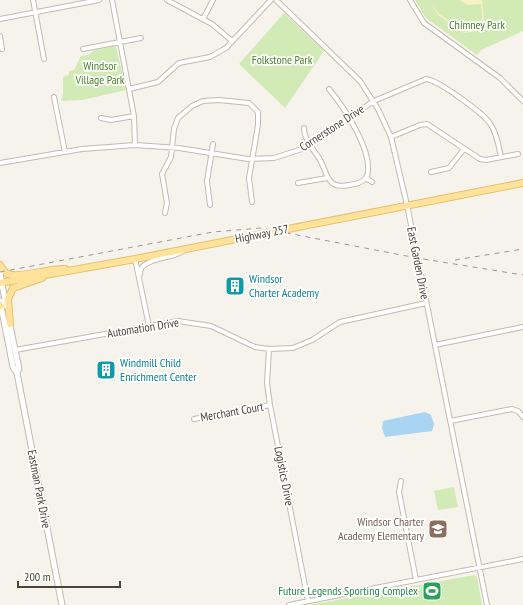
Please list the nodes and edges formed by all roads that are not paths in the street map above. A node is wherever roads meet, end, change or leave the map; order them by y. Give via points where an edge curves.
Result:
1 (33, 0) edge
2 (72, 0) edge
3 (99, 0) edge
4 (112, 0) edge
5 (167, 0) edge
6 (213, 0) edge
7 (271, 0) edge
8 (276, 0) edge
9 (410, 0) edge
10 (73, 5) junction
11 (35, 12) junction
12 (0, 19) edge
13 (204, 19) junction
14 (0, 36) edge
15 (141, 38) dead end
16 (232, 41) junction
17 (120, 42) junction
18 (2, 48) dead end
19 (83, 49) dead end
20 (44, 59) dead end
21 (129, 88) junction
22 (328, 89) dead end
23 (54, 97) dead end
24 (374, 101) junction
25 (523, 101) edge
26 (134, 116) junction
27 (350, 117) junction
28 (101, 118) dead end
29 (304, 128) dead end
30 (391, 137) junction
31 (213, 144) dead end
32 (310, 144) junction
33 (134, 145) junction
34 (172, 148) junction
35 (464, 149) junction
36 (65, 152) junction
37 (211, 154) junction
38 (518, 154) dead end
39 (501, 157) junction
40 (252, 159) junction
41 (0, 164) edge
42 (431, 172) dead end
43 (327, 178) junction
44 (366, 178) junction
45 (372, 182) dead end
46 (523, 183) edge
47 (298, 184) dead end
48 (252, 202) dead end
49 (210, 205) dead end
50 (407, 205) junction
51 (165, 213) dead end
52 (188, 248) junction
53 (135, 259) junction
54 (0, 265) edge
55 (73, 270) junction
56 (0, 274) edge
57 (48, 275) junction
58 (140, 277) junction
59 (1, 283) edge
60 (0, 301) edge
61 (426, 303) junction
62 (0, 305) edge
63 (10, 324) junction
64 (149, 326) junction
65 (523, 327) edge
66 (435, 345) junction
67 (269, 349) junction
68 (15, 350) junction
69 (18, 373) junction
70 (270, 405) junction
71 (523, 417) edge
72 (194, 419) dead end
73 (450, 421) junction
74 (401, 481) dead end
75 (523, 559) edge
76 (480, 568) junction
77 (416, 580) junction
78 (308, 601) junction
79 (62, 605) edge
80 (289, 605) edge
81 (487, 605) edge

1 - 11 street
2 - 10 street
3 - 10 street
4 - 17 street
5 - 13 street
6 - 13 street
7 - 16 street
8 - 24 street, East Garden Drive via 353,73
9 - 25 street via 424,22 500,78
10 - 11 street
11 - 12 street
11 - 20 street
13 - 16 street
14 - 18 street
15 - 17 street
16 - 21 street via 214,56 176,65 158,82
17 - 19 street
17 - 21 street
21 - 26 street
22 - 27 street
23 - 36 street
24 - 27 street, Cornerstone Drive
24 - 30 street, East Garden Drive
24 - 39 street, Cornerstone Drive via 423,79 433,80 486,118 495,134
26 - 28 street via 111,120
26 - 33 street
27 - 32 street, Cornerstone Drive
27 - 44 street via 367,161
29 - 32 street
30 - 35 street via 420,124 427,124
30 - 50 street, East Garden Drive
31 - 37 street
32 - 40 street, Cornerstone Drive via 281,157
32 - 43 street via 322,163
33 - 34 street, Cornerstone Drive
33 - 36 street, Cornerstone Drive via 93,147
34 - 37 street, Cornerstone Drive
34 - 40 street via 177,120 192,106 208,100 247,103 253,105 259,114
34 - 51 street via 170,159 162,174 167,203
35 - 39 street via 480,159
35 - 42 street via 448,168
36 - 41 street, Cornerstone Drive
37 - 40 street, Cornerstone Drive
37 - 49 street via 207,181
38 - 39 street
40 - 48 street via 249,182
43 - 44 street via 340,186 359,183
43 - 47 street
44 - 45 street
46 - 50 main road, Highway 257
50 - 52 main road, Highway 257
50 - 61 street, East Garden Drive
52 - 53 main road, Highway 257
52 - 58 street via 178,255 144,264
53 - 55 main road, Highway 257
53 - 58 street
54 - 55 main road via 4,272 10,275 56,268
55 - 57 main road, Highway 257
56 - 59 street, Eastman Park Drive
57 - 59 main road, Highway 257
57 - 63 main road via 13,288 8,299
58 - 64 street
59 - 63 street, Eastman Park Drive
60 - 62 street, Eastman Park Drive
61 - 66 street, East Garden Drive
61 - 67 street, Automation Drive via 349,319 293,348
62 - 69 street, Eastman Park Drive via 13,367
63 - 68 street, Eastman Park Drive
64 - 67 street, Automation Drive via 178,320 204,324 256,347
64 - 68 street, Automation Drive
65 - 66 street
66 - 73 street, East Garden Drive
67 - 70 street, Logistics Drive via 267,383
68 - 69 street, Eastman Park Drive
69 - 79 street, Eastman Park Drive
70 - 72 street, Merchant Court
70 - 78 street, Logistics Drive
71 - 73 street via 512,409
73 - 76 street, East Garden Drive
74 - 77 street via 399,492
75 - 76 street
76 - 77 street
76 - 81 street, East Garden Drive
77 - 78 street
78 - 80 street

